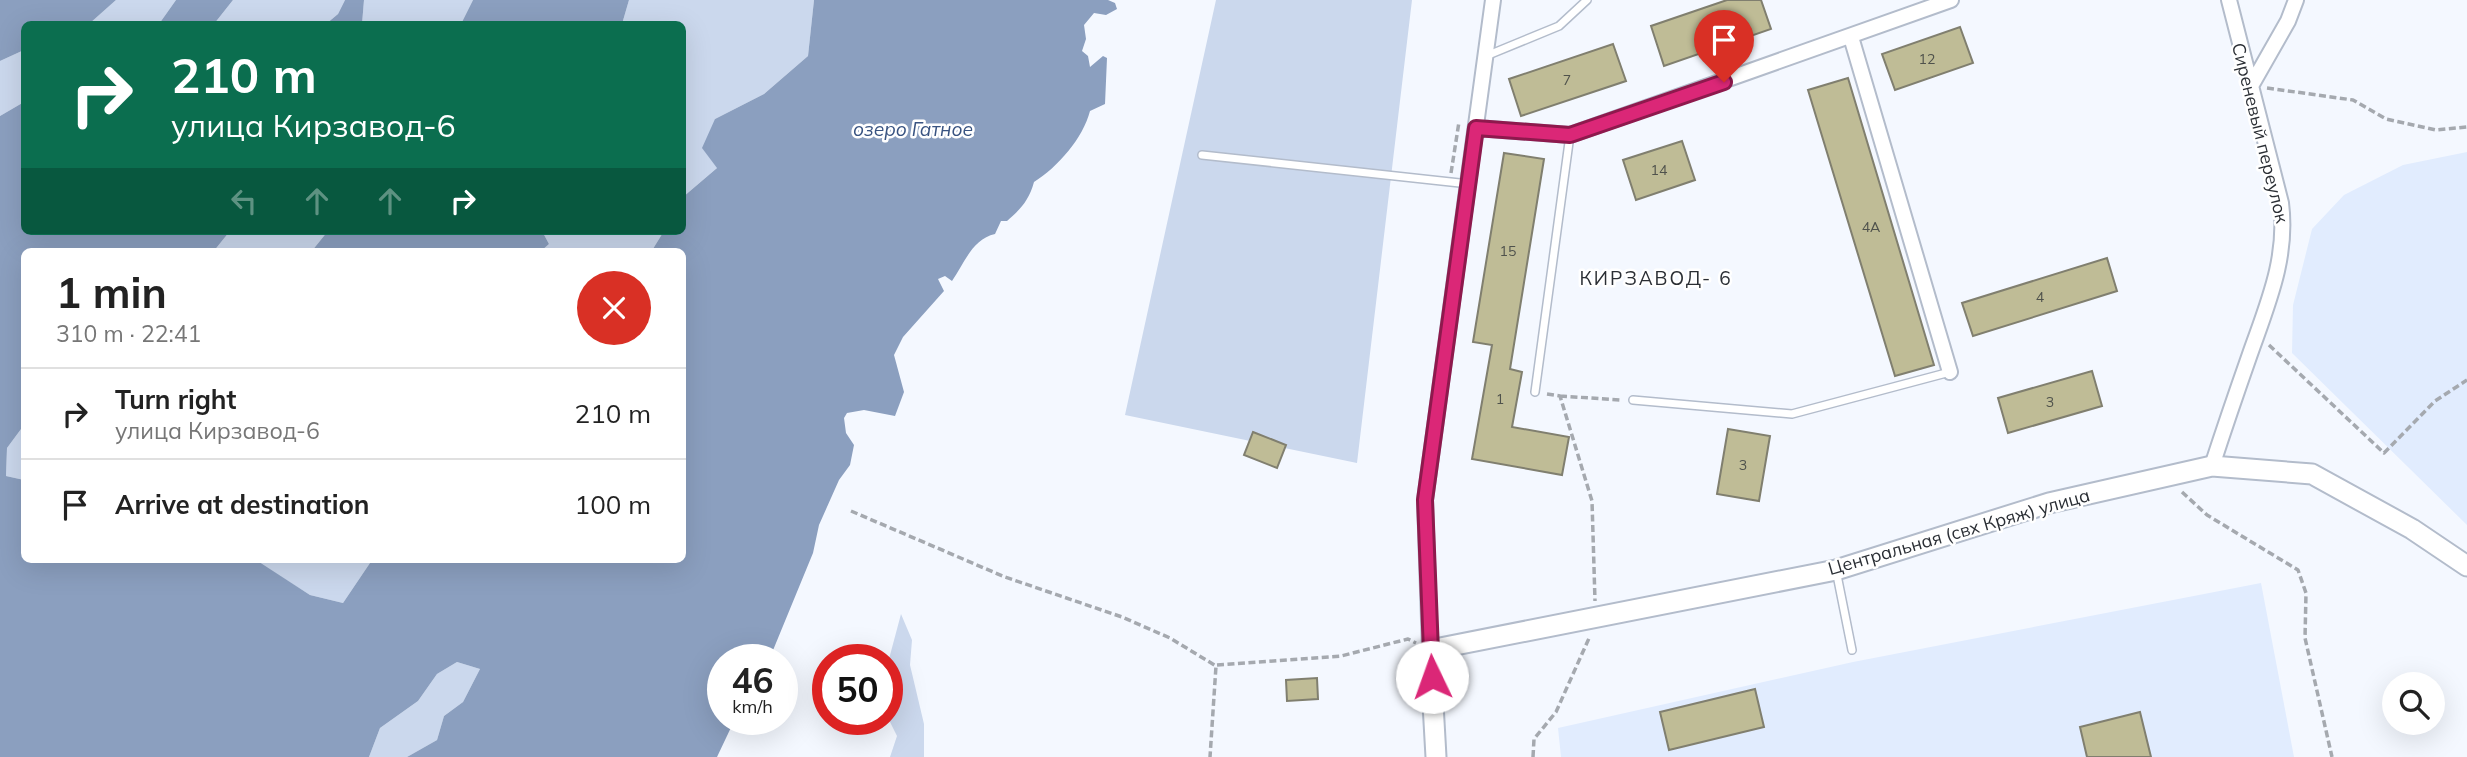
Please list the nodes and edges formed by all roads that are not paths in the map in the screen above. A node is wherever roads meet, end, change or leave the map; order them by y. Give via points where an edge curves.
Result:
1 (1493, 0) edge
2 (1587, 0) edge
3 (1951, 0) edge
4 (2229, 0) edge
5 (2297, 0) edge
6 (1852, 37) junction
7 (1486, 57) junction
8 (2251, 86) junction
9 (1476, 128) junction
10 (1570, 135) junction
11 (1202, 155) dead end
12 (1469, 184) junction
13 (1950, 372) joint
14 (1535, 392) road end
15 (1633, 400) road end
16 (2212, 466) junction
17 (2467, 566) edge
18 (1836, 570) junction
19 (1430, 650) junction
20 (1852, 650) dead end
21 (1436, 757) edge

1 - 7 street
2 - 7 lane via 1559,26
3 - 6 street
4 - 8 street, Сиреневый переулок
5 - 8 street
6 - 10 street
6 - 13 street
7 - 9 street
8 - 16 street, Сиреневый переулок via 2281,203 2282,257
9 - 10 street
9 - 12 street
10 - 14 lane
11 - 12 lane
12 - 19 street via 1425,500
13 - 15 lane via 1792,414
16 - 17 main road, Центральная (свх Кряж) улица via 2312,474 2412,529
16 - 18 main road, Центральная (свх Кряж) улица via 2049,503
18 - 19 main road, Центральная (свх Кряж) улица
18 - 20 lane
19 - 21 main road

